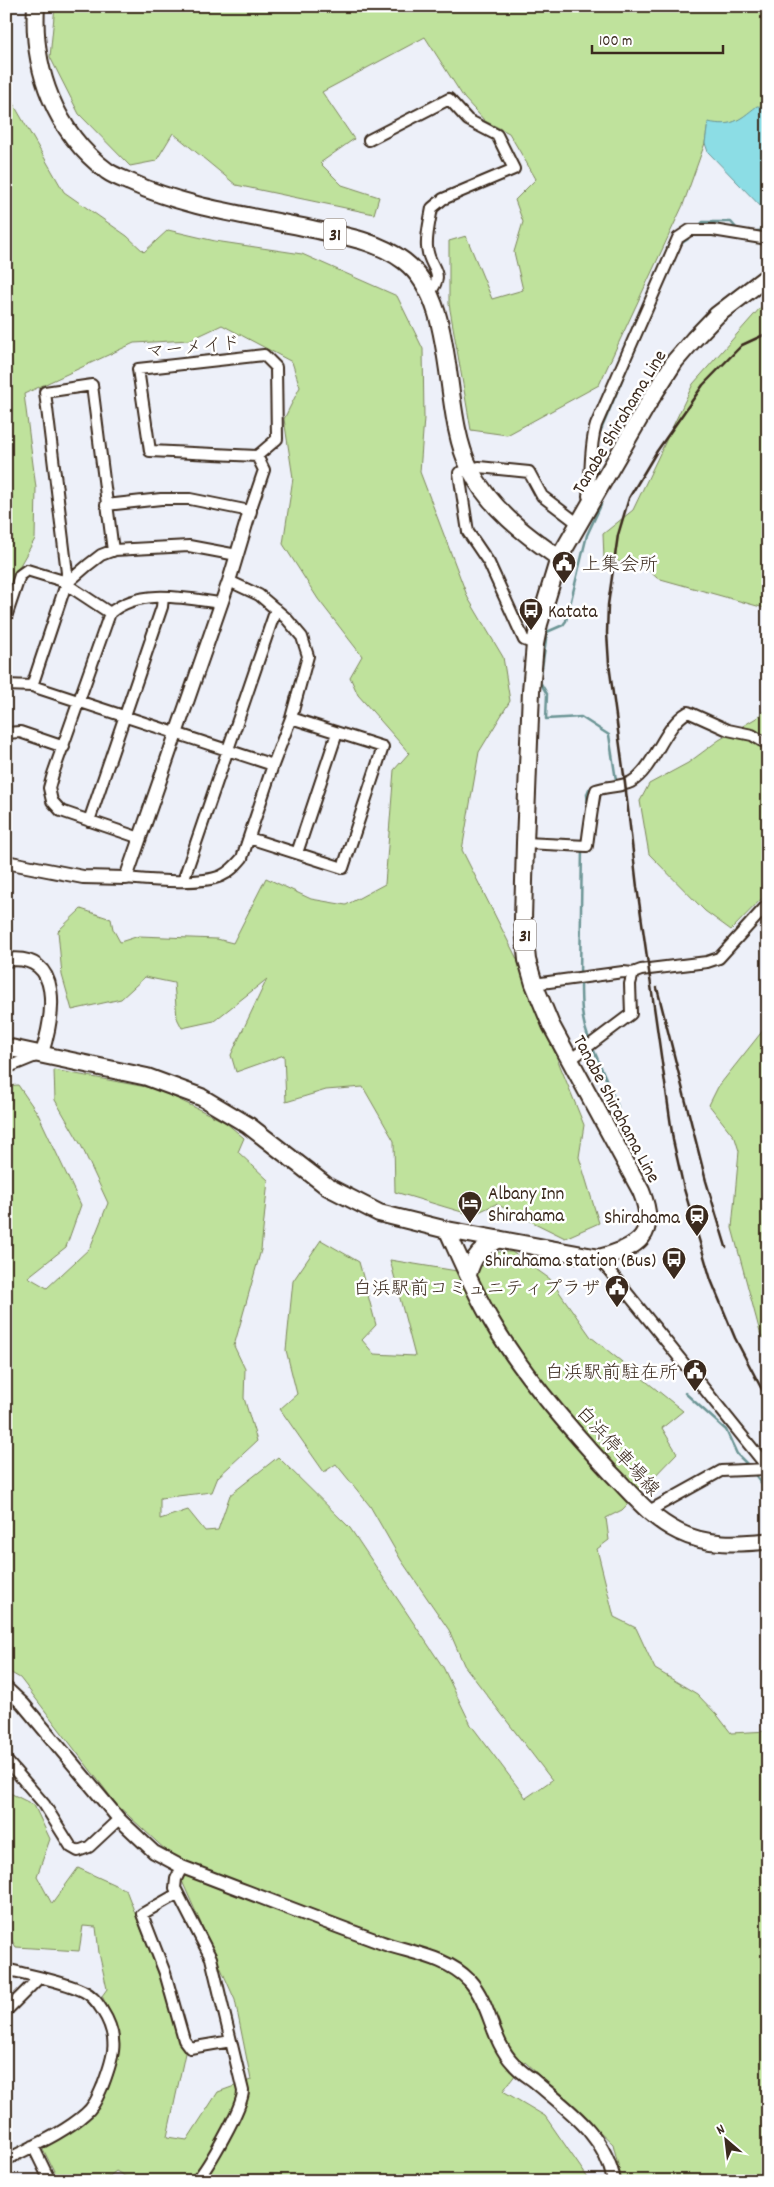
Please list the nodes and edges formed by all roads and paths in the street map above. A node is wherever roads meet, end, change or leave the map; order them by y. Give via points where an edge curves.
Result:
1 (36, 6) edge
2 (369, 140) dead end
3 (768, 240) edge
4 (768, 276) edge
5 (429, 294) junction
6 (257, 456) junction
7 (470, 468) junction
8 (593, 501) junction
9 (106, 505) junction
10 (250, 511) junction
11 (580, 525) junction
12 (113, 551) junction
13 (237, 555) junction
14 (560, 558) junction
15 (229, 581) junction
16 (66, 584) junction
17 (163, 597) junction
18 (220, 603) junction
19 (276, 609) junction
20 (110, 613) junction
21 (6, 618) edge
22 (535, 644) junction
23 (6, 685) edge
24 (32, 686) junction
25 (79, 702) junction
26 (126, 718) junction
27 (291, 718) junction
28 (6, 732) edge
29 (337, 732) junction
30 (176, 734) junction
31 (768, 742) edge
32 (64, 747) junction
33 (227, 751) junction
34 (273, 765) junction
35 (89, 821) junction
36 (140, 838) junction
37 (249, 838) junction
38 (525, 843) junction
39 (296, 853) junction
40 (6, 862) edge
41 (126, 878) junction
42 (183, 880) junction
43 (768, 904) edge
44 (6, 960) edge
45 (632, 973) junction
46 (534, 984) junction
47 (6, 1047) edge
48 (42, 1053) junction
49 (570, 1060) junction
50 (6, 1068) edge
51 (447, 1230) junction
52 (499, 1239) junction
53 (599, 1258) junction
54 (468, 1276) junction
55 (768, 1469) edge
56 (647, 1512) junction
57 (761, 1541) edge
58 (6, 1688) edge
59 (6, 1760) edge
60 (119, 1819) junction
61 (182, 1867) junction
62 (177, 1894) junction
63 (6, 1969) edge
64 (39, 1978) junction
65 (6, 2011) edge
66 (232, 2041) junction
67 (33, 2146) junction
68 (6, 2160) edge
69 (50, 2181) edge
70 (196, 2181) edge
71 (614, 2181) edge

1 - 5 main road, 31 via 34,30 38,58 53,105 74,138 108,172 169,198 371,244 405,262
2 - 5 street via 449,99 468,120 497,135 514,169 442,199 432,208 427,247 438,277
3 - 8 street via 706,230 690,230 678,238 596,424 591,443 592,477 588,496
4 - 8 main road, Tanabe Shirahama Line / 31 via 716,315 675,361
5 - 7 main road, 31 via 439,325 460,444
6 - 6 street, マーメイド via 277,439 276,367 264,356 138,369 150,451
6 - 10 street via 264,470
7 - 11 street via 529,472 542,496
7 - 14 main road, 31 via 486,495 510,521
7 - 22 street via 459,473 468,532 489,563 524,640
8 - 11 main road, Tanabe Shirahama Line / 31
9 - 10 street via 190,499
9 - 12 street
9 - 16 street via 92,385 46,392
10 - 13 street
11 - 14 main road, Tanabe Shirahama Line / 31
12 - 13 street via 189,546
12 - 16 street via 102,555
13 - 15 street
14 - 22 main road, Tanabe Shirahama Line / 31
15 - 18 street
15 - 19 street via 259,595
16 - 20 street
16 - 21 street via 27,570 20,575
16 - 24 street
17 - 18 street
17 - 20 street via 133,599
17 - 26 street
18 - 30 street
19 - 27 street via 302,637 308,656
19 - 33 street
20 - 25 street
22 - 38 main road, Tanabe Shirahama Line / 31
23 - 24 street
24 - 25 street
25 - 26 street
25 - 32 street
26 - 30 street
26 - 35 street
27 - 29 street
27 - 34 street
28 - 32 street via 20,732
29 - 39 street
29 - 39 street via 383,747 380,757 342,868
30 - 33 street
30 - 36 street
31 - 38 street via 728,730 688,712 632,782 596,790 587,846
32 - 35 street via 49,788 52,801 61,811
33 - 34 street
33 - 42 street
34 - 37 street
35 - 36 street
36 - 41 street
37 - 39 street
37 - 42 street via 242,858 232,869 213,878
38 - 46 main road, Tanabe Shirahama Line / 31 via 523,919 527,960
40 - 41 street via 83,877
41 - 42 street
43 - 45 street via 719,958
44 - 48 street via 20,958 29,961 46,975 51,987 52,1002
45 - 46 street
45 - 49 street via 631,1014
46 - 49 main road, Tanabe Shirahama Line / 31
47 - 48 main road
48 - 50 street
48 - 51 main road via 148,1077 201,1097 248,1126 342,1195 379,1213
49 - 53 main road, Tanabe Shirahama Line / 31 via 630,1168 647,1206 648,1228 641,1239
51 - 52 main road
51 - 54 main road, 白浜停車場線
52 - 53 main road
52 - 54 main road via 473,1259
53 - 55 street
54 - 56 main road, 白浜停車場線 via 492,1323 515,1356 565,1419
55 - 56 street via 721,1472
56 - 57 main road, 白浜停車場線 via 679,1532 698,1538 724,1544
58 - 60 street
59 - 60 street via 44,1804 71,1847 78,1851 90,1846
60 - 61 street via 154,1852
61 - 62 street via 176,1879
61 - 71 street via 382,1943 436,1959 460,1972 471,1982 490,2014 501,2046 513,2063 578,2118 603,2149
62 - 66 street via 211,1958
62 - 66 street via 142,1914 165,1973 184,2040 190,2048
63 - 64 street
64 - 65 street
64 - 67 street via 92,1996 110,2026 114,2052 92,2108
66 - 70 street via 243,2098 211,2160
67 - 68 street
67 - 69 street

